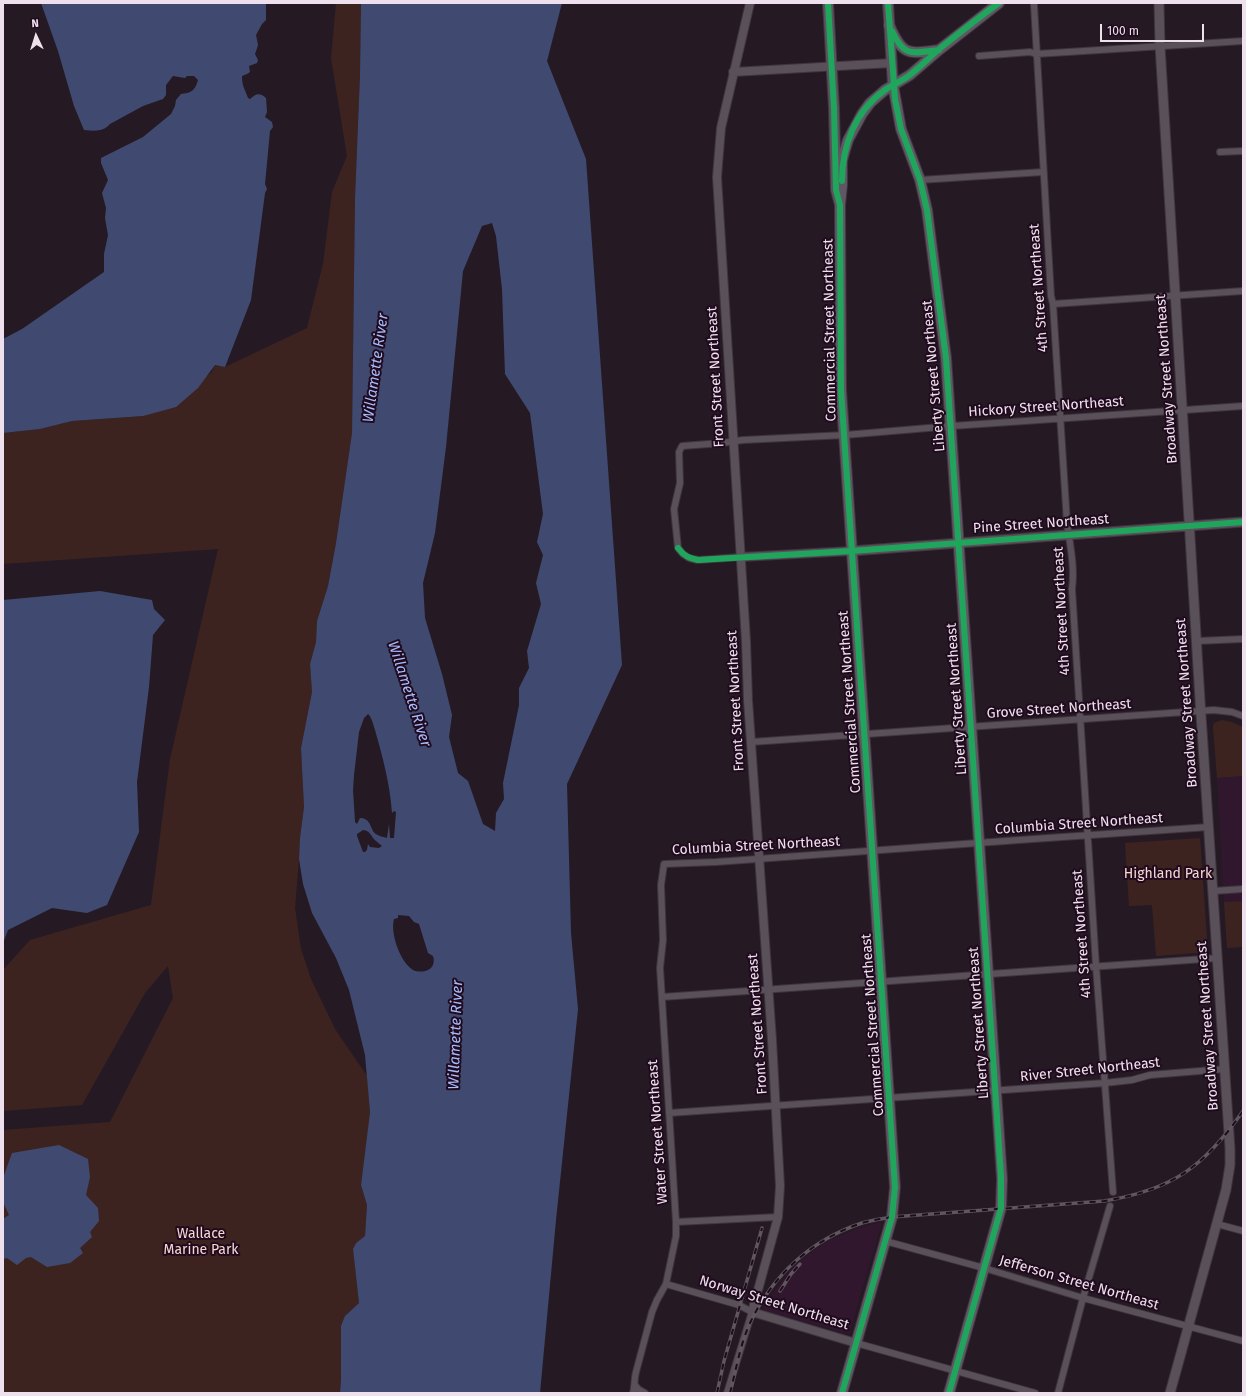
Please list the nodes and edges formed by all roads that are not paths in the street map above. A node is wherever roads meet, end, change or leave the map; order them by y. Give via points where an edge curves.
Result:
1 (750, 3) edge
2 (828, 3) edge
3 (888, 3) edge
4 (999, 3) edge
5 (1159, 3) edge
6 (1034, 5) dead end
7 (889, 25) junction
8 (1243, 41) edge
9 (1160, 46) junction
10 (939, 50) junction
11 (1036, 54) junction
12 (979, 56) dead end
13 (892, 63) junction
14 (832, 67) junction
15 (733, 72) junction
16 (893, 85) junction
17 (1243, 151) edge
18 (1220, 152) dead end
19 (1043, 172) junction
20 (920, 180) junction
21 (840, 205) junction
22 (1243, 291) edge
23 (1176, 295) junction
24 (1053, 304) junction
25 (1243, 406) edge
26 (1182, 410) junction
27 (1060, 418) junction
28 (952, 426) junction
29 (845, 436) junction
30 (733, 442) junction
31 (1243, 522) edge
32 (1190, 525) junction
33 (1068, 534) junction
34 (958, 543) junction
35 (678, 548) joint
36 (851, 551) junction
37 (741, 557) junction
38 (1243, 639) edge
39 (1197, 641) junction
40 (1201, 711) junction
41 (1243, 716) edge
42 (1080, 719) junction
43 (971, 727) junction
44 (865, 735) junction
45 (751, 742) junction
46 (1209, 827) junction
47 (1088, 835) junction
48 (979, 842) junction
49 (873, 851) junction
50 (759, 859) junction
51 (664, 864) joint
52 (1243, 889) edge
53 (1213, 891) junction
54 (1218, 958) junction
55 (1096, 966) junction
56 (988, 975) junction
57 (882, 982) junction
58 (768, 989) junction
59 (662, 997) junction
60 (1225, 1069) junction
61 (1105, 1083) junction
62 (996, 1091) junction
63 (890, 1098) junction
64 (776, 1107) junction
65 (670, 1114) junction
66 (1113, 1192) dead end
67 (1110, 1206) dead end
68 (778, 1217) junction
69 (676, 1222) junction
70 (1217, 1224) junction
71 (1243, 1231) edge
72 (885, 1241) junction
73 (984, 1268) junction
74 (666, 1284) junction
75 (1083, 1298) junction
76 (752, 1312) junction
77 (1189, 1326) junction
78 (1243, 1341) edge
79 (856, 1343) junction
80 (956, 1370) junction
81 (635, 1385) junction
82 (633, 1393) edge
83 (645, 1393) edge
84 (727, 1393) edge
85 (842, 1393) edge
86 (949, 1393) edge
87 (1035, 1393) edge
88 (1058, 1393) edge
89 (1170, 1393) edge

1 - 15 street, Front Street Northeast
2 - 14 main road, Commercial Street Northeast
3 - 7 main road, Liberty Street Northeast
4 - 10 highway
5 - 9 main road, Broadway Street Northeast
6 - 11 street, 4th Street Northeast
7 - 10 highway via 898,43 906,50 916,53
7 - 13 main road, Liberty Street Northeast
8 - 9 street
9 - 11 street
9 - 23 main road, Broadway Street Northeast
10 - 16 highway via 910,75
11 - 12 street via 1030,52
11 - 19 street, 4th Street Northeast
13 - 14 street
13 - 16 main road, Liberty Street Northeast
14 - 15 street
14 - 21 main road, Commercial Street Northeast via 836,190
15 - 30 street, Front Street Northeast via 720,136 717,177
16 - 20 highway, Liberty Street Northeast via 902,129
16 - 21 highway via 870,103 848,140 842,161
17 - 18 street
19 - 20 street
19 - 24 street, 4th Street Northeast
20 - 28 highway, Liberty Street Northeast via 936,266
21 - 29 highway, Commercial Street Northeast via 840,352
22 - 23 street
23 - 24 street
23 - 26 main road, Broadway Street Northeast
24 - 27 street, 4th Street Northeast
25 - 26 street, Hickory Street Northeast
26 - 27 street, Hickory Street Northeast
26 - 32 main road, Broadway Street Northeast
27 - 28 street, Hickory Street Northeast
27 - 33 street, 4th Street Northeast
28 - 29 street, Hickory Street Northeast
28 - 34 highway, Liberty Street Northeast
29 - 30 street, Hickory Street Northeast
29 - 36 highway, Commercial Street Northeast
30 - 35 street, Hickory Street Northeast via 682,446 679,452 680,483 674,509
30 - 37 street, Front Street Northeast
31 - 32 main road, Pine Street Northeast
32 - 33 main road, Pine Street Northeast
32 - 39 main road, Broadway Street Northeast
33 - 34 main road, Pine Street Northeast
33 - 42 street, 4th Street Northeast via 1073,580
34 - 36 main road, Pine Street Northeast
34 - 43 highway, Liberty Street Northeast
35 - 37 street, Pine Street Northeast via 689,558 698,560
36 - 37 street, Pine Street Northeast
36 - 44 highway, Commercial Street Northeast
37 - 45 street, Front Street Northeast
38 - 39 street
39 - 40 main road, Broadway Street Northeast
40 - 41 street, Grove Street Northeast via 1222,710
40 - 42 street, Grove Street Northeast
40 - 46 main road, Broadway Street Northeast
42 - 43 street, Grove Street Northeast
42 - 47 street, 4th Street Northeast
43 - 44 street, Grove Street Northeast
43 - 48 highway, Liberty Street Northeast
44 - 45 street, Grove Street Northeast
44 - 49 highway, Commercial Street Northeast
45 - 50 street, Front Street Northeast
46 - 47 street, Columbia Street Northeast
46 - 53 main road, Broadway Street Northeast
47 - 48 street, Columbia Street Northeast
47 - 55 street, 4th Street Northeast
48 - 49 street, Columbia Street Northeast
48 - 56 highway, Liberty Street Northeast
49 - 50 street, Columbia Street Northeast
49 - 57 highway, Commercial Street Northeast
50 - 51 street, Columbia Street Northeast
50 - 58 street, Front Street Northeast
51 - 59 street, Water Street Northeast via 661,885
52 - 53 street
53 - 54 main road, Broadway Street Northeast
54 - 55 street
54 - 60 main road, Broadway Street Northeast
55 - 56 street
55 - 61 street, 4th Street Northeast
56 - 57 street
56 - 62 highway, Liberty Street Northeast
57 - 58 street
57 - 63 highway, Commercial Street Northeast
58 - 59 street
58 - 64 street, Front Street Northeast
59 - 65 street, Water Street Northeast
60 - 61 street, River Street Northeast via 1150,1075
60 - 70 main road, Broadway Street Northeast via 1230,1165
61 - 62 street, River Street Northeast
61 - 66 street, 4th Street Northeast
62 - 63 street, River Street Northeast
62 - 73 highway, Liberty Street Northeast via 1002,1200
63 - 64 street, River Street Northeast
63 - 72 highway, Commercial Street Northeast via 895,1187 894,1208
64 - 65 street, River Street Northeast
64 - 68 street, Front Street Northeast via 780,1186
65 - 69 street, Water Street Northeast
67 - 75 street
68 - 69 street
68 - 76 street, Front Street Northeast
69 - 74 street, Water Street Northeast via 676,1236
70 - 71 street
70 - 77 main road, Broadway Street Northeast
72 - 73 street, Jefferson Street Northeast
72 - 79 highway, Commercial Street Northeast
73 - 75 street, Jefferson Street Northeast
73 - 80 highway, Liberty Street Northeast
74 - 76 street, Norway Street Northeast via 739,1305
74 - 81 street, Water Street Northeast via 652,1312
75 - 77 street, Jefferson Street Northeast
75 - 88 street
76 - 79 street, Norway Street Northeast
76 - 84 street, Front Street Northeast
77 - 78 street, Jefferson Street Northeast
77 - 89 main road, Broadway Street Northeast
79 - 80 street, Norway Street Northeast
79 - 85 highway, Commercial Street Northeast
80 - 86 highway, Liberty Street Northeast
80 - 87 street, Norway Street Northeast
81 - 82 street, Water Street Northeast
81 - 83 street

